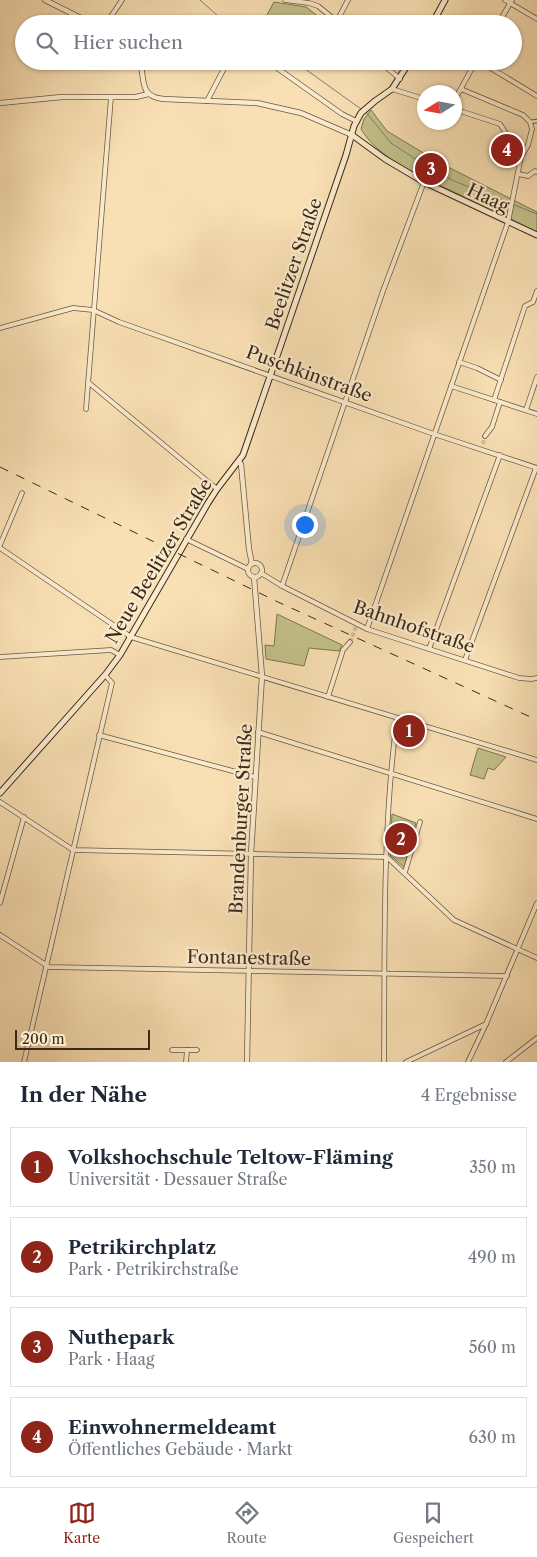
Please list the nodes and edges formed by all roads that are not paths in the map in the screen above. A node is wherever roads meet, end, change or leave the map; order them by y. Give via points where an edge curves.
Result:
1 (46, 0) edge
2 (122, 0) edge
3 (285, 0) edge
4 (348, 0) edge
5 (505, 0) edge
6 (512, 1) edge
7 (445, 2) edge
8 (75, 15) edge
9 (112, 15) edge
10 (330, 15) edge
11 (342, 15) edge
12 (437, 15) edge
13 (503, 15) edge
14 (537, 19) edge
15 (141, 70) edge
16 (223, 70) edge
17 (280, 70) edge
18 (390, 70) edge
19 (405, 70) edge
20 (473, 70) edge
21 (493, 70) edge
22 (400, 79) junction
23 (462, 87) edge
24 (392, 89) junction
25 (462, 89) edge
26 (148, 94) junction
27 (537, 96) edge
28 (111, 97) junction
29 (417, 97) edge
30 (207, 101) junction
31 (0, 104) edge
32 (462, 112) edge
33 (356, 121) junction
34 (537, 121) edge
35 (530, 122) junction
36 (352, 135) junction
37 (522, 157) junction
38 (537, 172) edge
39 (518, 174) junction
40 (424, 182) junction
41 (508, 222) junction
42 (537, 235) edge
43 (537, 292) edge
44 (93, 310) junction
45 (0, 328) edge
46 (459, 362) junction
47 (271, 375) junction
48 (537, 377) edge
49 (501, 380) junction
50 (89, 383) junction
51 (451, 386) junction
52 (494, 400) junction
53 (346, 402) junction
54 (500, 402) junction
55 (86, 408) dead end
56 (526, 410) junction
57 (537, 414) edge
58 (435, 434) junction
59 (485, 436) tunnel mouth
60 (500, 455) junction
61 (239, 462) junction
62 (537, 468) edge
63 (217, 489) junction
64 (22, 493) dead end
65 (186, 539) junction
66 (0, 547) edge
67 (252, 564) junction
68 (248, 569) junction
69 (261, 573) junction
70 (254, 577) junction
71 (282, 586) junction
72 (367, 629) junction
73 (131, 637) junction
74 (350, 642) tunnel mouth
75 (429, 649) junction
76 (120, 655) junction
77 (0, 657) edge
78 (465, 660) junction
79 (105, 675) junction
80 (262, 676) junction
81 (537, 678) edge
82 (328, 697) junction
83 (397, 718) junction
84 (258, 732) junction
85 (100, 735) junction
86 (537, 760) edge
87 (390, 773) junction
88 (255, 777) junction
89 (0, 794) edge
90 (0, 802) edge
91 (24, 817) junction
92 (537, 820) edge
93 (420, 822) dead end
94 (73, 850) junction
95 (251, 854) junction
96 (388, 857) junction
97 (405, 872) junction
98 (0, 903) edge
99 (537, 903) edge
100 (0, 935) edge
101 (518, 949) junction
102 (537, 958) edge
103 (45, 965) junction
104 (249, 972) junction
105 (385, 974) junction
106 (506, 976) junction
107 (486, 1024) junction
108 (537, 1038) edge
109 (172, 1050) dead end
110 (186, 1050) junction
111 (197, 1050) dead end
112 (24, 1062) edge
113 (186, 1062) edge
114 (247, 1062) edge
115 (384, 1062) edge
116 (406, 1062) edge
117 (468, 1062) edge
118 (506, 1062) edge

1 - 8 street
2 - 9 street
3 - 10 street via 318,6
4 - 11 street
5 - 6 street
6 - 13 street
6 - 14 street
7 - 12 main road
15 - 26 street
16 - 30 street
17 - 33 street
18 - 22 street
19 - 22 main road, Beelitzer Straße
20 - 23 street
21 - 27 street
22 - 24 main road, Beelitzer Straße
24 - 29 street
24 - 33 main road, Beelitzer Straße via 363,110
25 - 35 street via 523,115
26 - 28 street
26 - 30 street via 159,99
28 - 31 street via 62,97
28 - 44 street
30 - 36 street via 258,103 301,113
32 - 37 street via 500,124
33 - 36 main road, Beelitzer Straße
34 - 35 street
35 - 37 street via 532,129
36 - 40 main road, Haag via 385,160
36 - 47 main road, Beelitzer Straße
37 - 39 street
38 - 39 street via 528,176
39 - 41 street
40 - 41 main road, Haag
40 - 53 street
41 - 42 main road, Haag
41 - 46 street
43 - 49 street via 533,302 525,306
44 - 45 street, Puschkinstraße via 73,308
44 - 47 street, Puschkinstraße
44 - 50 street
46 - 49 street
46 - 51 street
47 - 53 street, Puschkinstraße
47 - 61 main road, Beelitzer Straße
48 - 56 street
49 - 52 street
50 - 55 street
50 - 63 street
51 - 52 street
51 - 58 street
52 - 54 street
53 - 58 street, Puschkinstraße
53 - 71 street
54 - 56 street
54 - 59 street via 492,428
56 - 57 street
58 - 60 street, Puschkinstraße
58 - 72 street
60 - 62 street, Puschkinstraße
60 - 75 street
61 - 63 main road, Neue Beelitzer Straße
61 - 67 street
62 - 78 street
63 - 65 main road, Neue Beelitzer Straße
64 - 66 street
65 - 68 street
65 - 73 main road, Neue Beelitzer Straße
66 - 73 street
67 - 68 street
67 - 69 street via 260,566
68 - 70 street
69 - 70 street
69 - 71 street, Bahnhofstraße
70 - 80 street, Brandenburger Straße
71 - 72 street, Bahnhofstraße
72 - 75 street, Bahnhofstraße
73 - 76 main road, Neue Beelitzer Straße
73 - 80 street
74 - 82 street via 343,650
75 - 78 street, Bahnhofstraße
76 - 77 street via 111,650
76 - 79 main road, Neue Beelitzer Straße
78 - 81 street, Bahnhofstraße via 519,678
79 - 85 street via 112,683
79 - 89 main road, Neue Beelitzer Straße
80 - 82 street
80 - 84 street, Brandenburger Straße
82 - 83 street
83 - 86 street
83 - 87 street
84 - 87 street
84 - 88 street, Brandenburger Straße
85 - 88 street
85 - 94 street
87 - 92 street
87 - 96 street
88 - 95 street, Brandenburger Straße
90 - 91 street
91 - 94 street
91 - 98 street
93 - 97 street
94 - 95 street
94 - 103 street
95 - 96 street
95 - 104 street, Brandenburger Straße
96 - 97 street
96 - 105 street
97 - 101 street via 454,920
99 - 101 street
100 - 103 street, Fontanestraße
101 - 102 street
101 - 106 street
103 - 104 street, Fontanestraße
103 - 112 street
104 - 105 street, Fontanestraße
104 - 114 street, Brandenburger Straße
105 - 106 street, Fontanestraße
105 - 115 street
106 - 107 street
107 - 116 street
107 - 117 street
108 - 118 street
109 - 110 street
110 - 111 street
110 - 113 street

